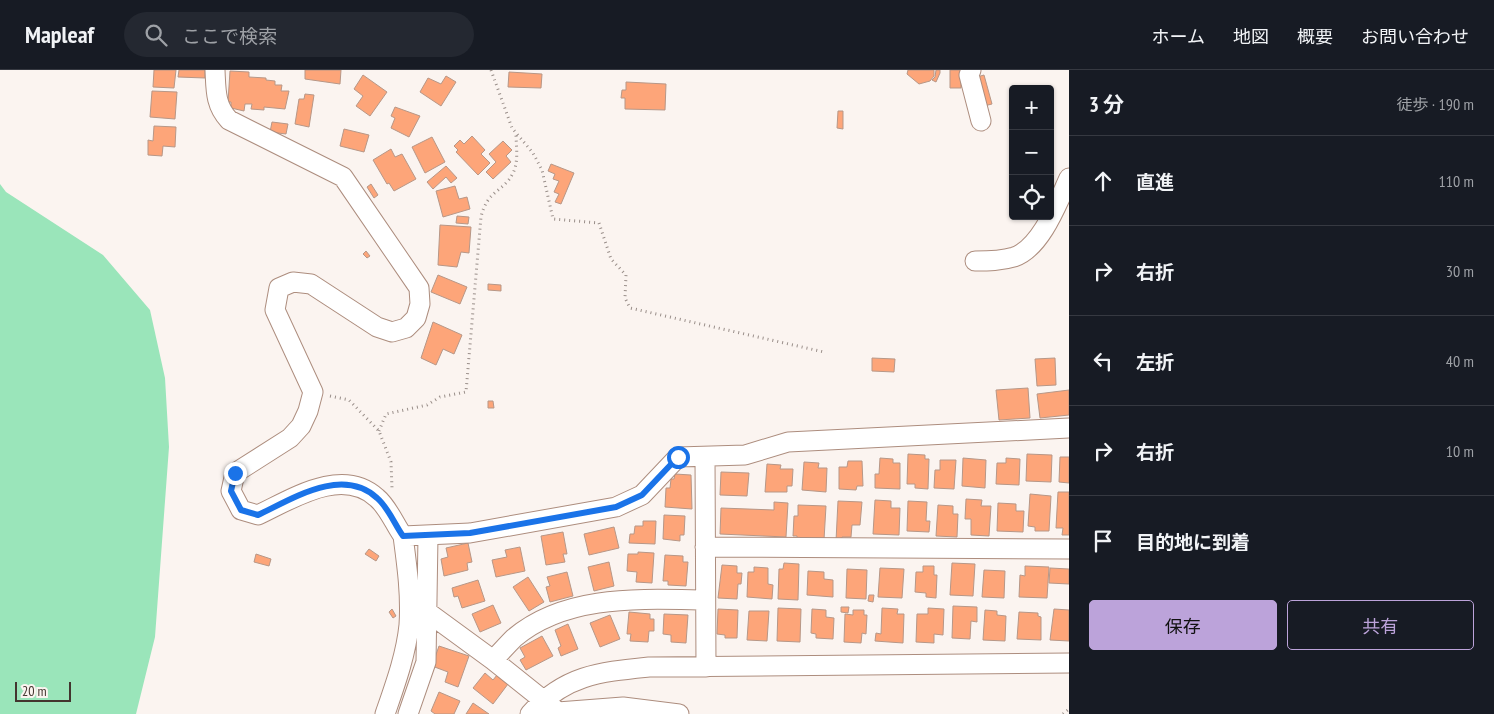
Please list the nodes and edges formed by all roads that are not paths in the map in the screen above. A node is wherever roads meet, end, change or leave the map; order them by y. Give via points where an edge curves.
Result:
1 (215, 70) edge
2 (971, 70) edge
3 (981, 121) dead end
4 (1069, 178) edge
5 (975, 261) dead end
6 (1069, 428) edge
7 (704, 458) junction
8 (403, 536) junction
9 (428, 536) junction
10 (705, 547) junction
11 (1069, 549) edge
12 (705, 600) junction
13 (426, 611) junction
14 (493, 660) junction
15 (1069, 663) edge
16 (706, 667) junction
17 (536, 707) edge
18 (623, 710) edge
19 (385, 714) edge
20 (408, 714) edge
21 (679, 714) edge

1 - 8 street via 216,96 220,110 229,120 343,177 419,288 420,304 416,318 406,328 392,332 377,327 311,284 293,282 280,288 275,310 313,392 301,426 290,438 235,473 231,491 241,510 258,515 316,487 350,484 377,497
2 - 3 street via 969,76
4 - 5 street via 1048,223 1031,247 1016,257
6 - 7 street via 788,442 745,455
7 - 9 street via 678,457 642,495 616,507 470,533
7 - 10 street
8 - 9 street
8 - 19 street via 410,587 408,626 400,669
9 - 13 street
10 - 11 street
10 - 12 street
12 - 14 street via 648,599 570,608 547,617 515,638
12 - 16 street
13 - 14 street
13 - 20 street via 426,662
14 - 17 street
15 - 16 street
16 - 17 street via 649,667 598,672 571,682
17 - 18 street via 558,712
18 - 21 street

